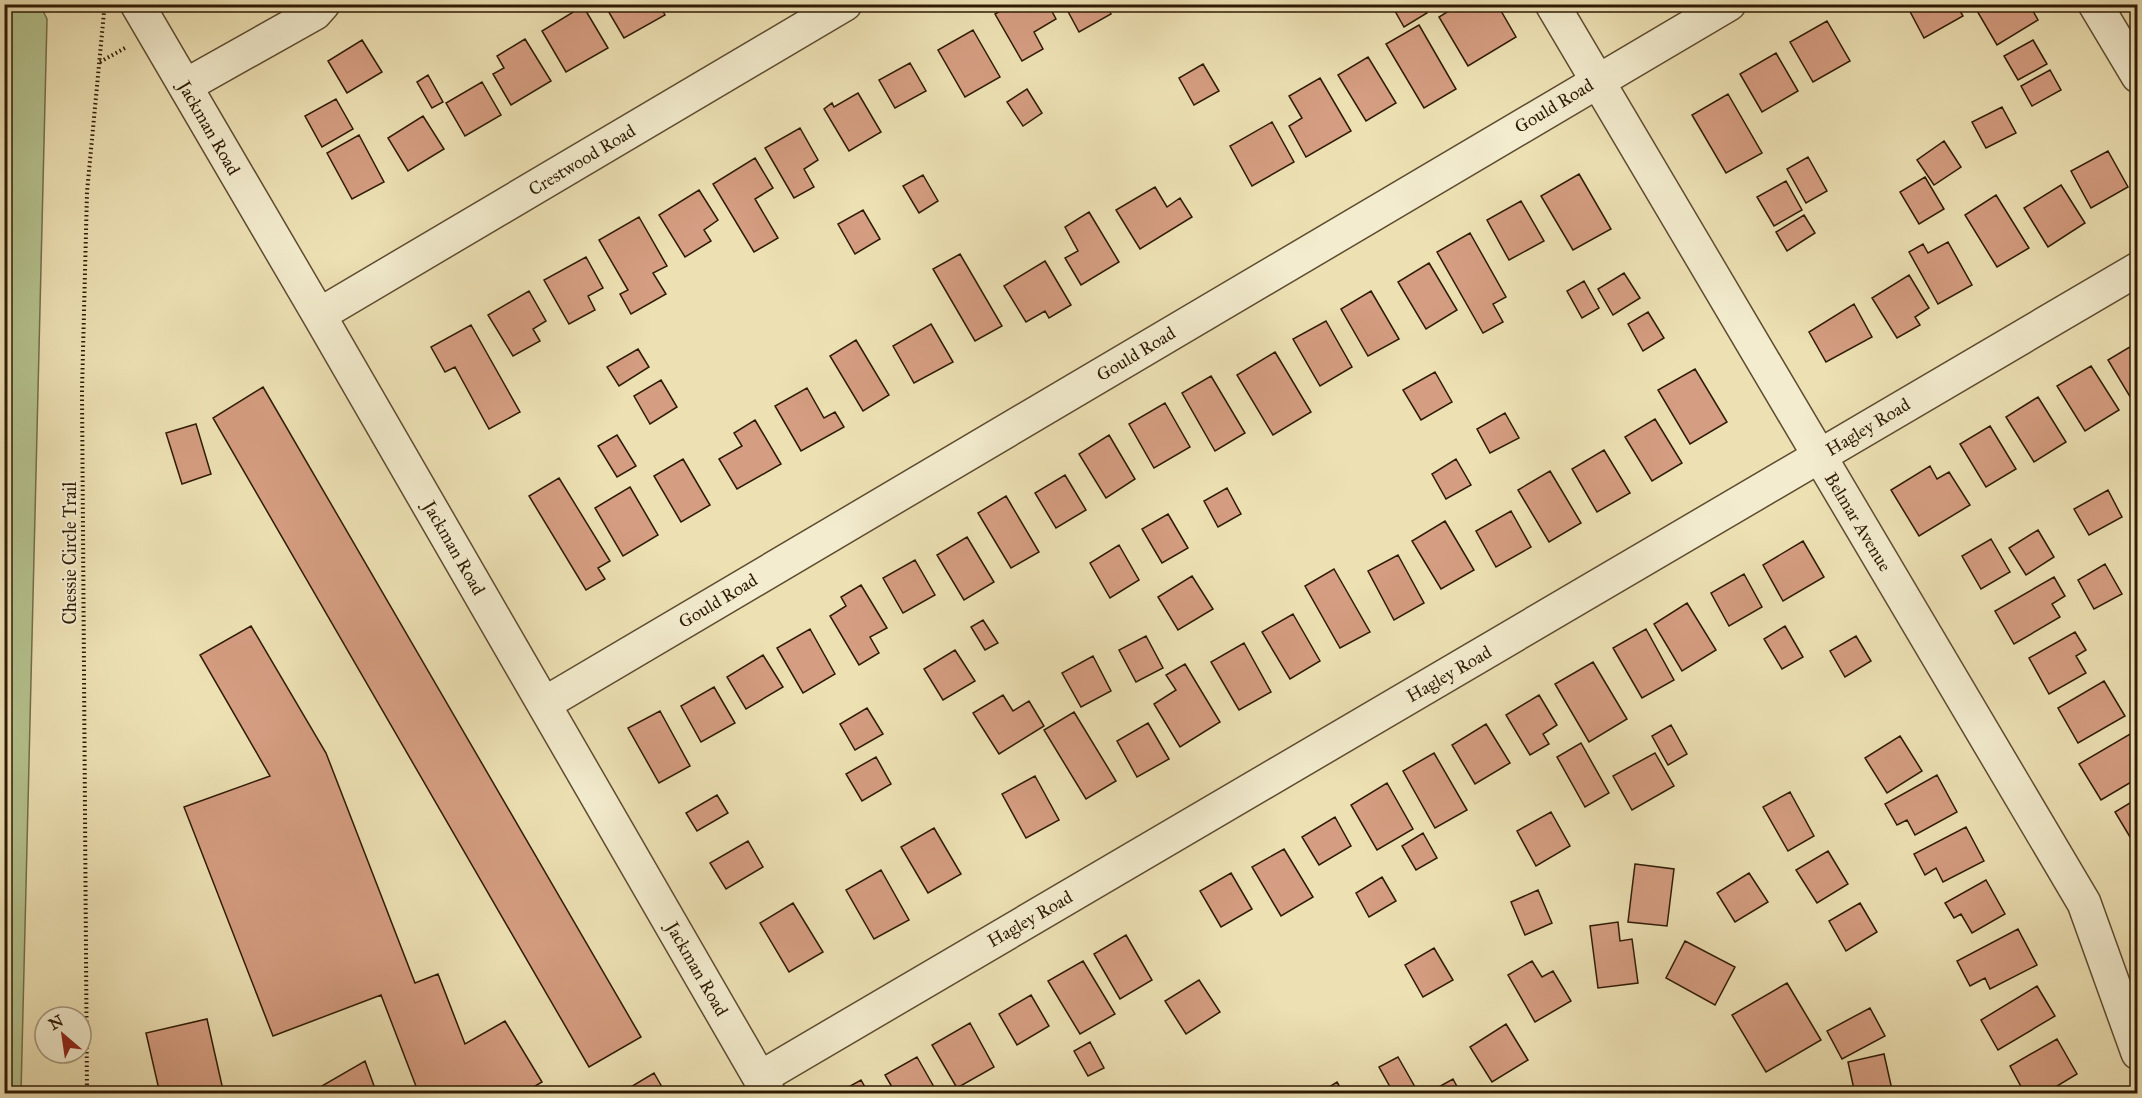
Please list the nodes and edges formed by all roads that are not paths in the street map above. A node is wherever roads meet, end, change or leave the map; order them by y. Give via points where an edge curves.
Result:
1 (136, 4) edge
2 (324, 4) edge
3 (845, 4) edge
4 (1552, 4) edge
5 (1729, 4) edge
6 (2095, 4) edge
7 (2138, 76) edge
8 (1596, 80) junction
9 (185, 86) junction
10 (2138, 268) edge
11 (319, 315) junction
12 (1819, 456) junction
13 (544, 704) junction
14 (2138, 1053) edge
15 (765, 1086) edge

1 - 9 street, Jackman Road
2 - 9 street via 315,13
3 - 11 street, Crestwood Road
4 - 8 street, Belmar Avenue
5 - 8 street, Gould Road
6 - 7 street
8 - 12 street, Belmar Avenue
8 - 13 street, Gould Road
9 - 11 street, Jackman Road
10 - 12 street, Hagley Road
11 - 13 street, Jackman Road
12 - 14 street, Belmar Avenue via 2084,903
12 - 15 street, Hagley Road
13 - 15 street, Jackman Road

